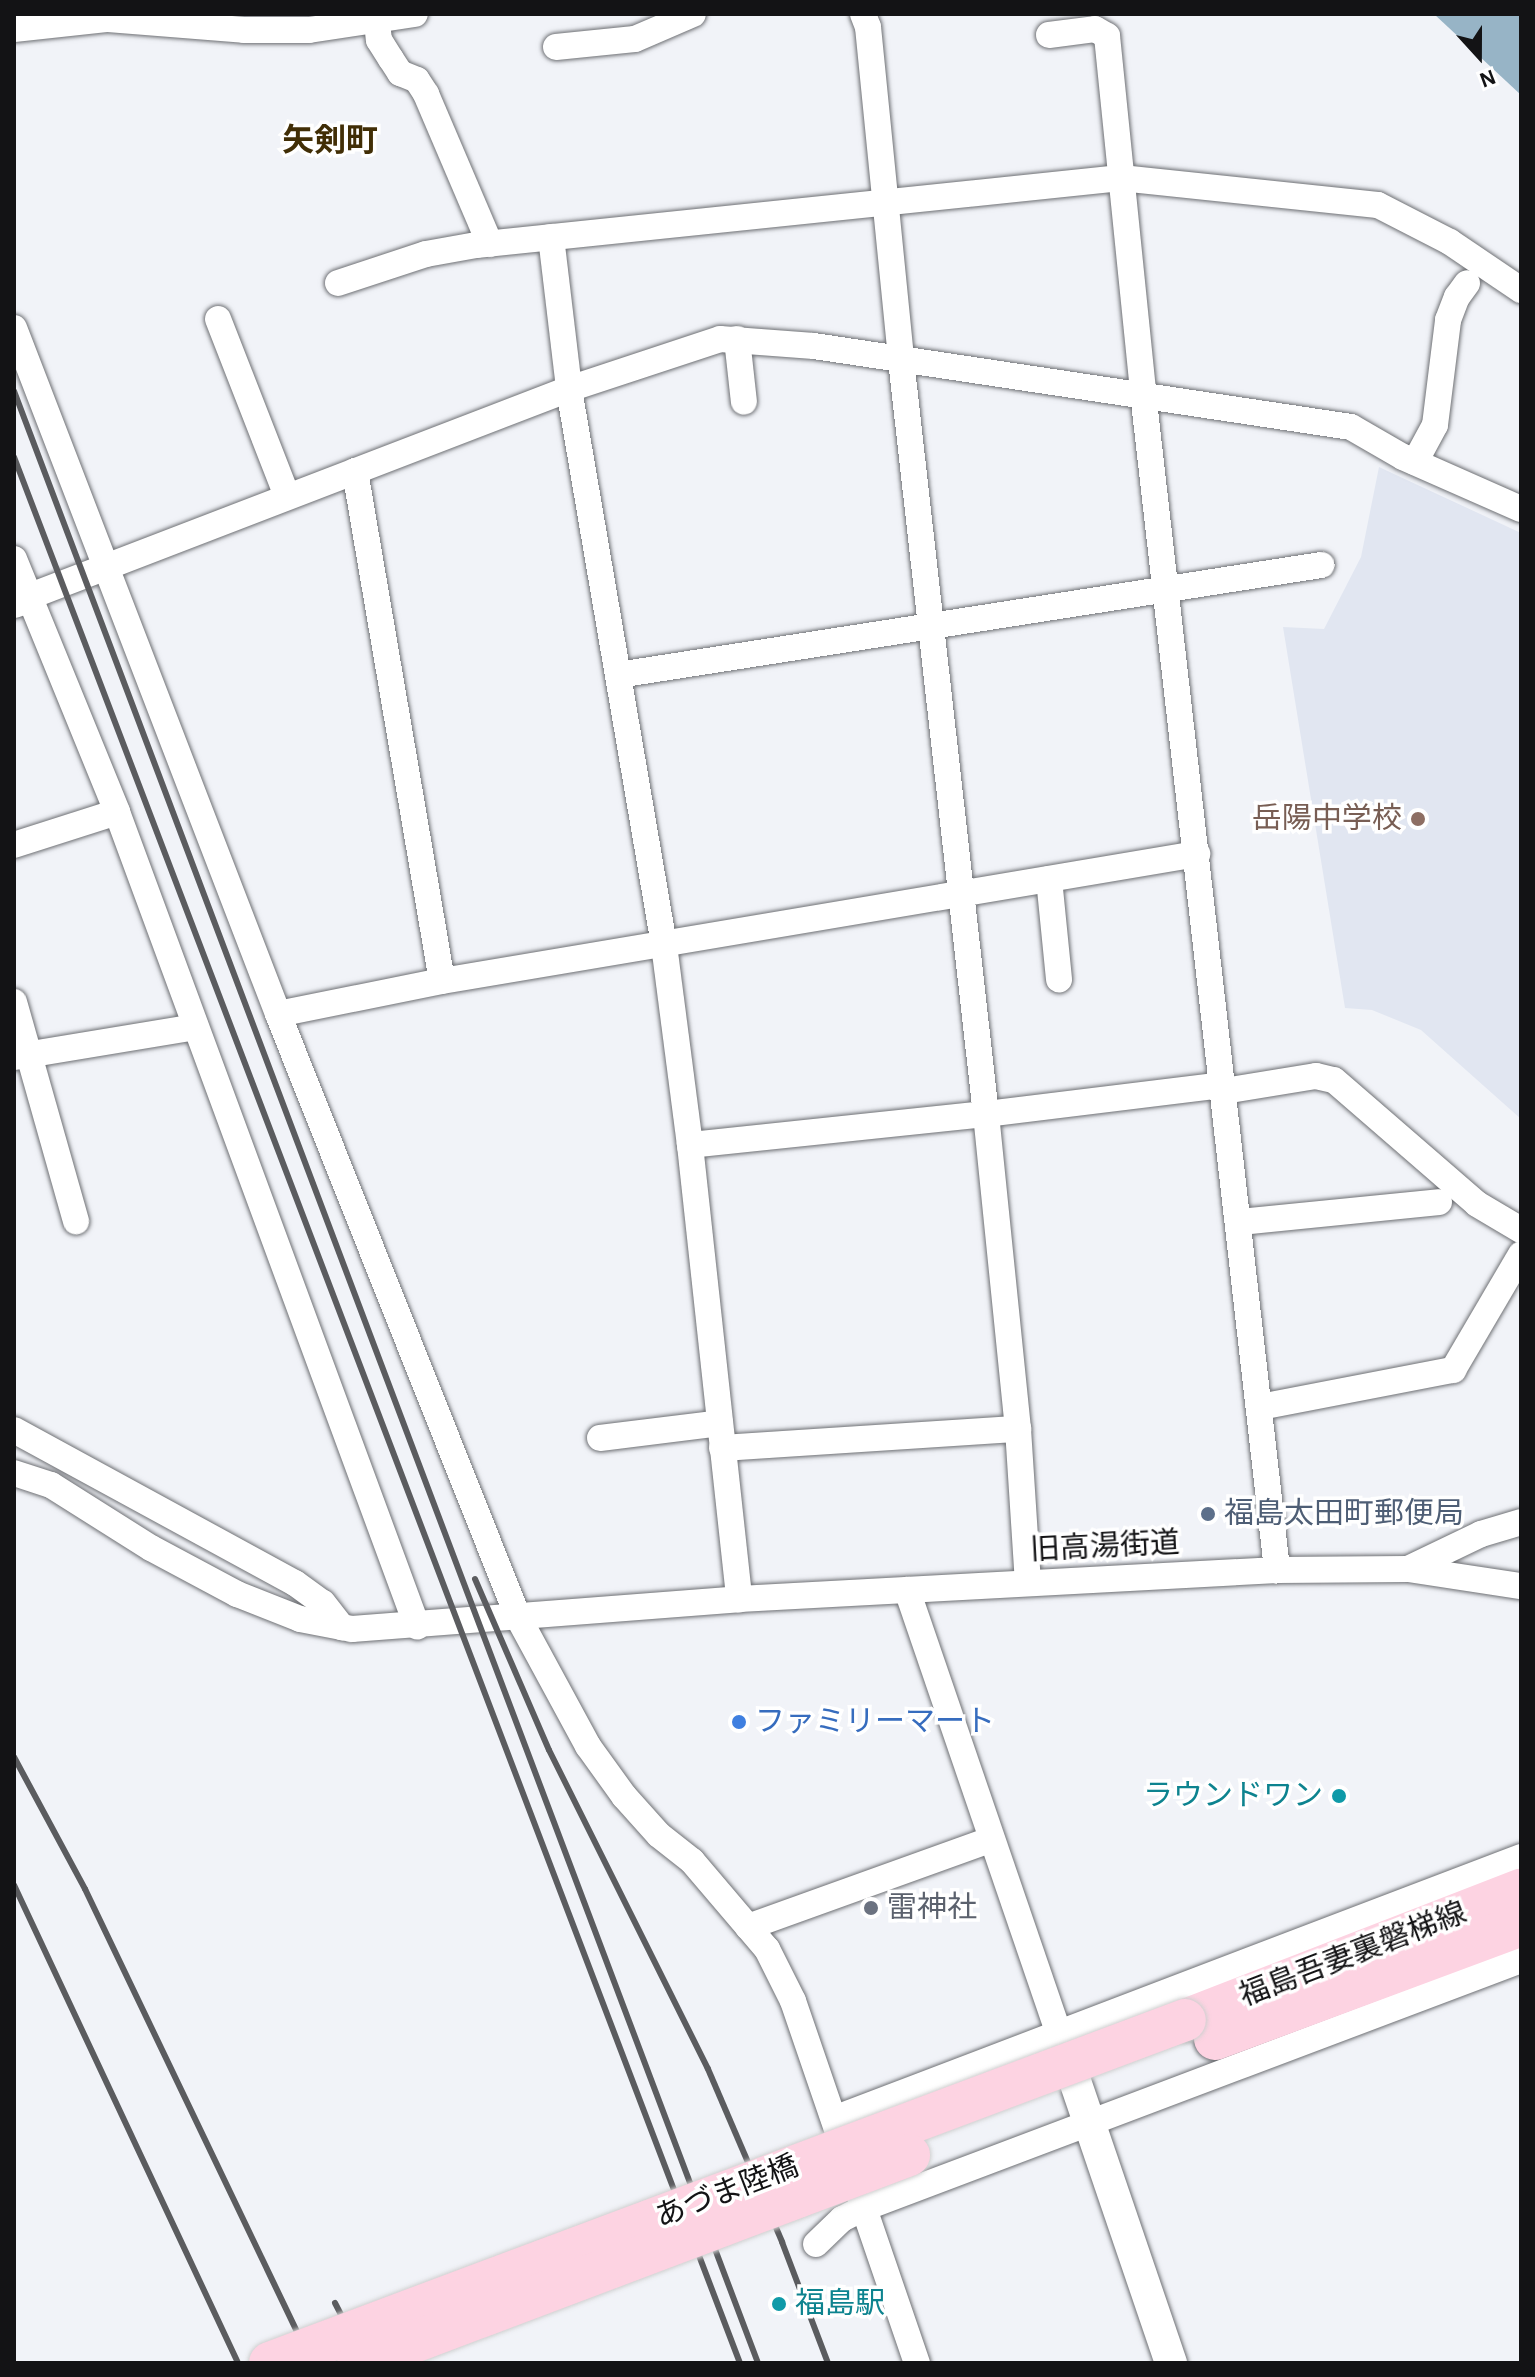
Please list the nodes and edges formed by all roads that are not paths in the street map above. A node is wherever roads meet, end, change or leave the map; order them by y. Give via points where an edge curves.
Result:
1 (415, 14) edge
2 (693, 14) edge
3 (863, 14) edge
4 (294, 22) edge
5 (377, 22) junction
6 (21, 23) edge
7 (1049, 35) dead end
8 (556, 47) dead end
9 (1121, 178) junction
10 (885, 201) junction
11 (551, 237) junction
12 (490, 244) junction
13 (338, 283) dead end
14 (1467, 283) dead end
15 (1521, 290) edge
16 (218, 319) dead end
17 (14, 328) edge
18 (737, 339) junction
19 (901, 360) junction
20 (569, 389) junction
21 (1143, 393) junction
22 (744, 402) dead end
23 (1415, 462) junction
24 (355, 471) junction
25 (287, 496) junction
26 (1521, 509) edge
27 (14, 559) edge
28 (1321, 565) dead end
29 (107, 567) junction
30 (1166, 588) junction
31 (21, 599) edge
32 (930, 626) junction
33 (618, 675) junction
34 (117, 812) junction
35 (14, 845) edge
36 (1197, 854) junction
37 (1049, 879) junction
38 (962, 894) junction
39 (664, 945) junction
40 (1059, 980) dead end
41 (442, 981) junction
42 (14, 1002) edge
43 (278, 1014) junction
44 (196, 1027) junction
45 (21, 1056) edge
46 (1224, 1088) junction
47 (986, 1114) junction
48 (690, 1145) junction
49 (1439, 1202) dead end
50 (76, 1221) dead end
51 (1240, 1222) junction
52 (1521, 1230) edge
53 (1521, 1254) edge
54 (1260, 1407) junction
55 (1018, 1429) junction
56 (14, 1430) edge
57 (721, 1435) junction
58 (600, 1438) dead end
59 (14, 1473) edge
60 (1521, 1522) edge
61 (1408, 1569) junction
62 (1277, 1570) junction
63 (1028, 1583) junction
64 (1521, 1586) edge
65 (907, 1590) junction
66 (739, 1599) junction
67 (518, 1617) junction
68 (417, 1626) junction
69 (342, 1627) junction
70 (992, 1839) junction
71 (1521, 1857) edge
72 (1521, 1890) edge
73 (1521, 1925) edge
74 (748, 1927) junction
75 (1521, 1960) edge
76 (1058, 2031) junction
77 (1189, 2034) junction
78 (834, 2119) junction
79 (1089, 2123) junction
80 (864, 2208) junction
81 (816, 2244) dead end
82 (270, 2363) edge
83 (358, 2363) edge
84 (917, 2363) edge
85 (1171, 2363) edge

1 - 5 street
2 - 8 street via 635,39
3 - 10 street
4 - 5 street
4 - 6 street via 244,30 108,19
5 - 12 street via 379,40 400,73 417,80 426,94
7 - 9 street via 1095,29 1107,36
9 - 10 street
9 - 15 street via 1378,205 1450,242
9 - 21 street
10 - 11 street
10 - 19 street
11 - 12 street
11 - 20 street
12 - 13 street via 426,254
14 - 23 street via 1448,320 1435,425
16 - 25 street
17 - 29 street
18 - 19 street
18 - 20 street via 687,347
18 - 22 street
19 - 21 street
19 - 32 street
20 - 24 street
20 - 33 street
21 - 23 street via 1351,427
21 - 30 street
23 - 26 street
24 - 25 street
24 - 41 street
25 - 29 street
27 - 31 street
28 - 30 street
29 - 31 street
29 - 43 street
30 - 32 street
30 - 36 street
31 - 34 street
32 - 33 street
32 - 38 street
33 - 39 street
34 - 35 street
34 - 44 street
36 - 37 street
36 - 46 street
37 - 38 street
37 - 40 street
38 - 39 street
38 - 47 street
39 - 41 street
39 - 48 street
41 - 43 street
42 - 45 street
43 - 67 street
44 - 45 street
44 - 68 street
45 - 50 street
46 - 47 street
46 - 51 street
46 - 52 street via 1316,1076 1334,1080 1477,1204
47 - 48 street
47 - 55 street
48 - 57 street
49 - 51 street
51 - 54 street
53 - 54 street via 1453,1370
54 - 62 street
55 - 57 street
55 - 63 street
56 - 69 street via 295,1583 323,1603
57 - 58 street
57 - 66 street
59 - 69 street, 旧高湯街道 via 51,1485 237,1594 300,1619
60 - 61 street via 1481,1534
61 - 62 street, 旧高湯街道
61 - 64 street, 旧高湯街道
62 - 63 street, 旧高湯街道
63 - 65 street, 旧高湯街道
65 - 66 street, 旧高湯街道
65 - 70 street
66 - 67 street, 旧高湯街道
67 - 68 street, 旧高湯街道
67 - 74 street via 588,1746 624,1796 659,1835 692,1861
68 - 69 street, 旧高湯街道
70 - 74 street
70 - 76 street
71 - 76 street
72 - 77 main road, 福島吾妻裏磐梯線
73 - 77 main road, 福島吾妻裏磐梯線
74 - 78 street via 767,1949 793,2001
75 - 79 street
76 - 78 street
76 - 79 street
77 - 82 main road, あづま陸橋, bridge
77 - 83 main road, あづま陸橋, bridge
78 - 80 street
79 - 80 street
79 - 85 street
80 - 81 street via 842,2219
80 - 84 street

